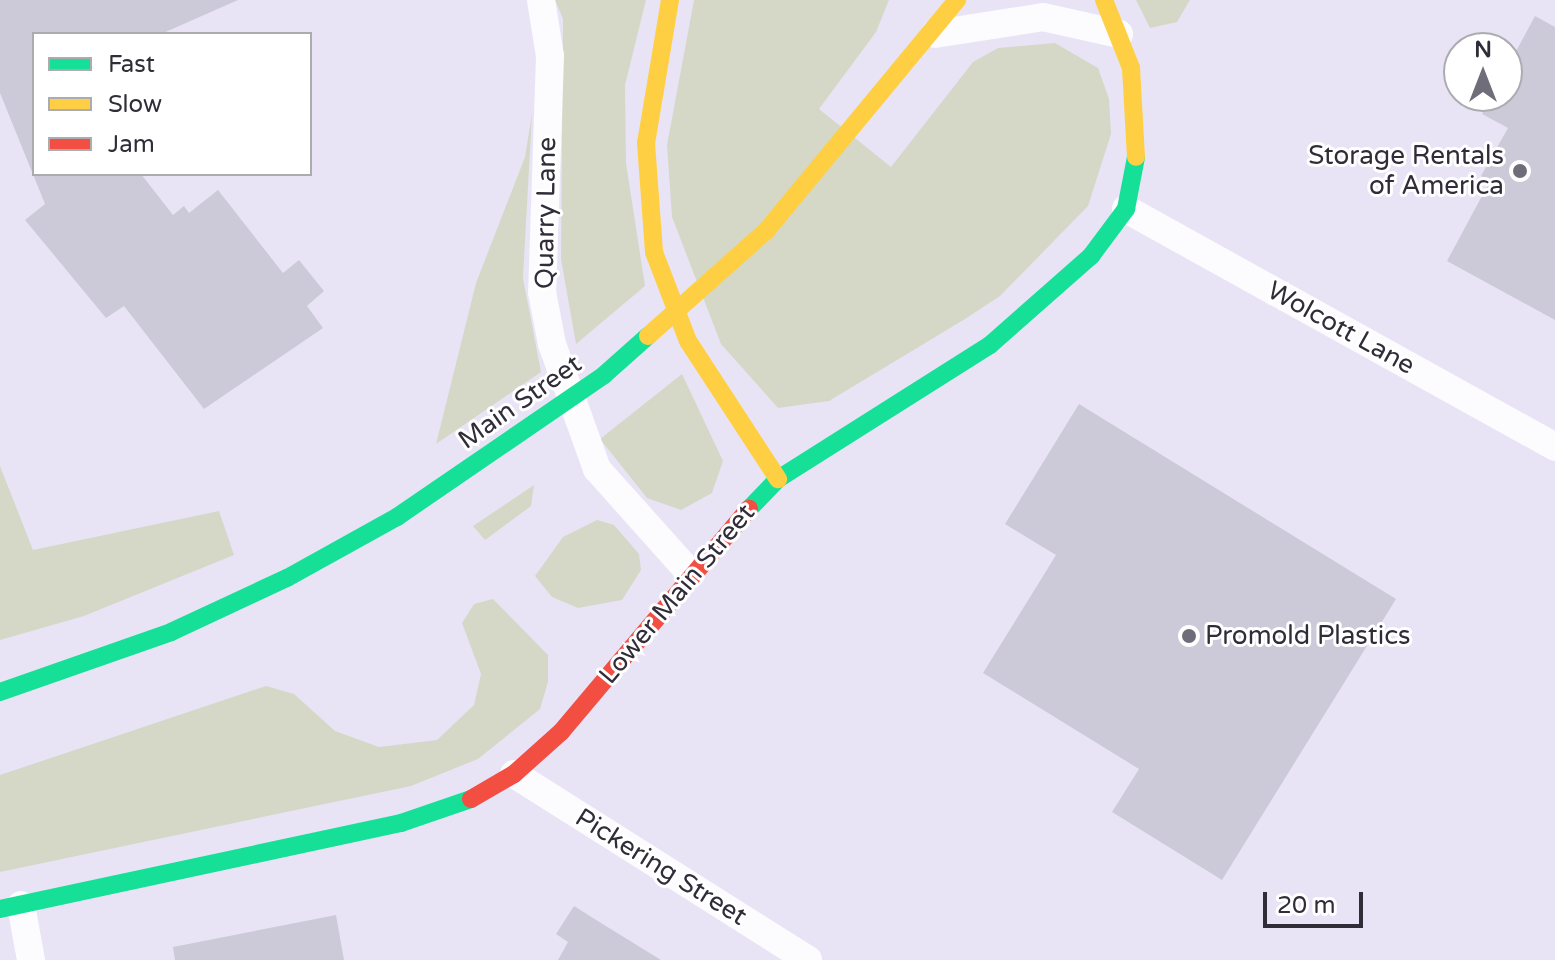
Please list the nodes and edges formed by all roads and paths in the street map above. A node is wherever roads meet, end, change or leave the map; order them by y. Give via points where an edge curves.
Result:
1 (541, 0) edge
2 (670, 0) edge
3 (933, 0) edge
4 (957, 0) edge
5 (1104, 0) edge
6 (935, 34) junction
7 (1119, 34) junction
8 (1126, 209) junction
9 (1555, 447) edge
10 (778, 479) junction
11 (691, 574) junction
12 (0, 692) edge
13 (514, 774) junction
14 (10, 907) edge
15 (31, 960) edge
16 (808, 960) edge

1 - 11 street, Quarry Lane via 550,56 542,292 552,344 597,469
2 - 10 main road via 646,143 654,252 688,341
3 - 6 main road
4 - 6 main road, Main Street
5 - 7 main road, Lower Main Street
6 - 7 street via 1043,17
6 - 12 main road, Main Street via 766,231 604,375 397,517 171,632
7 - 8 main road, Lower Main Street via 1131,68 1140,140
8 - 9 street, Wolcott Lane
8 - 10 main road, Lower Main Street via 1091,256 1020,323
10 - 11 main road, Lower Main Street
11 - 13 main road, Lower Main Street via 561,732
13 - 14 main road, Lower Main Street via 457,807 401,823
13 - 16 street, Pickering Street
14 - 15 street

